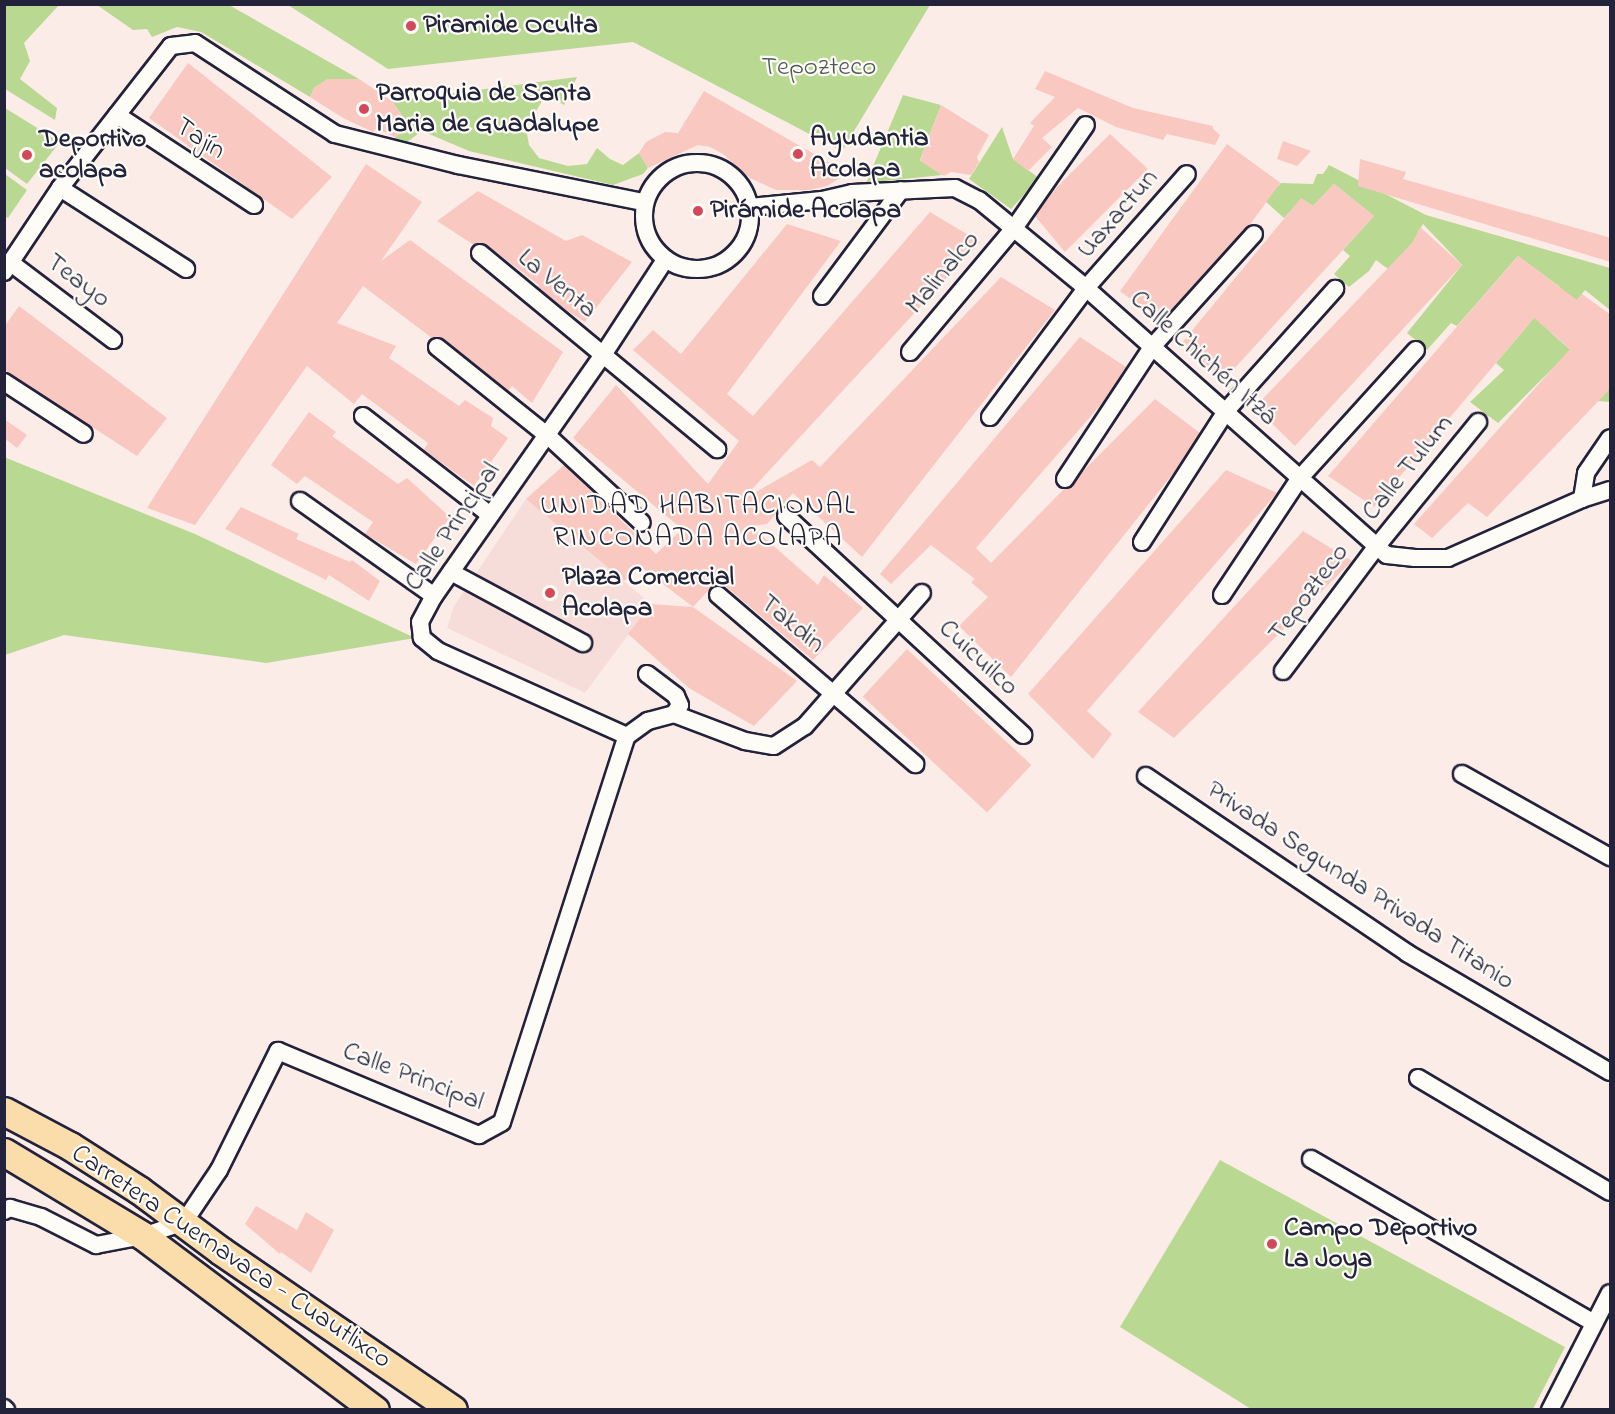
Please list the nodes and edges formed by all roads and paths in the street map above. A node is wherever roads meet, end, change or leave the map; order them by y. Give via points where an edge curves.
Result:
1 (117, 115) junction
2 (1086, 125) dead end
3 (1187, 174) dead end
4 (60, 188) junction
5 (901, 190) junction
6 (644, 202) junction
7 (254, 205) dead end
8 (750, 207) junction
9 (1015, 227) junction
10 (1254, 234) dead end
11 (480, 253) dead end
12 (665, 260) junction
13 (8, 268) edge
14 (186, 269) dead end
15 (1086, 288) junction
16 (1335, 289) dead end
17 (822, 296) dead end
18 (113, 340) dead end
19 (437, 347) dead end
20 (1152, 347) junction
21 (1416, 350) dead end
22 (910, 352) dead end
23 (603, 355) junction
24 (4, 382) edge
25 (1226, 411) junction
26 (363, 416) dead end
27 (990, 417) dead end
28 (1478, 422) dead end
29 (84, 434) dead end
30 (547, 435) junction
31 (1611, 438) edge
32 (717, 449) dead end
33 (1065, 479) dead end
34 (1299, 479) junction
35 (1611, 490) edge
36 (1582, 499) junction
37 (300, 501) dead end
38 (490, 515) junction
39 (786, 516) dead end
40 (642, 523) dead end
41 (1142, 542) dead end
42 (1377, 546) junction
43 (451, 572) junction
44 (922, 592) dead end
45 (718, 595) dead end
46 (1222, 595) dead end
47 (435, 596) junction
48 (898, 617) junction
49 (583, 643) dead end
50 (1283, 671) dead end
51 (647, 674) dead end
52 (833, 692) junction
53 (674, 714) junction
54 (1023, 735) dead end
55 (627, 736) junction
56 (915, 764) dead end
57 (1462, 774) dead end
58 (1146, 776) dead end
59 (1611, 857) edge
60 (1611, 1072) edge
61 (1418, 1078) dead end
62 (4, 1111) edge
63 (4, 1152) edge
64 (1311, 1159) dead end
65 (1611, 1192) edge
66 (8, 1209) edge
67 (184, 1222) junction
68 (143, 1236) junction
69 (1611, 1293) edge
70 (1594, 1323) junction
71 (379, 1358) junction
72 (365, 1402) edge
73 (453, 1410) edge
74 (1550, 1410) edge

1 - 4 street
1 - 6 street via 171,46 195,44 335,134 458,165
1 - 7 street, Tajín
2 - 9 street, Malinalco
3 - 15 street, Uaxactun
4 - 13 street
4 - 14 street
5 - 8 street, Calle Chichén Itzá
5 - 9 street, Calle Chichén Itzá via 955,188 979,200
5 - 17 street
6 - 8 street via 656,181 669,171 699,162 723,169 735,179
6 - 12 street via 643,224 650,244
8 - 12 street via 749,232 736,254 714,268 689,270
9 - 15 street, Calle Chichén Itzá
9 - 22 street, Malinalco
10 - 20 street
11 - 23 street, La Venta
12 - 23 street, Calle Principal
13 - 18 street, Teayo
15 - 20 street, Calle Chichén Itzá
15 - 27 street, Uaxactun
16 - 25 street
19 - 30 street
20 - 25 street, Calle Chichén Itzá
20 - 33 street
21 - 34 street
23 - 30 street, Calle Principal
23 - 32 street, La Venta
24 - 29 street
25 - 34 street, Calle Chichén Itzá
25 - 41 street
26 - 38 street
28 - 42 street, Calle Tulum
30 - 38 street, Calle Principal
30 - 40 street
31 - 36 street via 1586,472
34 - 42 street, Calle Chichén Itzá
34 - 46 street
35 - 36 street, Calle Chichén Itzá
36 - 42 street, Calle Chichén Itzá via 1448,558 1387,555
37 - 47 street
38 - 43 street, Calle Principal
39 - 48 street, Cuicuilco
42 - 50 street, Tepozteco
43 - 47 street, Calle Principal
43 - 49 street
44 - 48 street
45 - 52 street, Takdin
47 - 55 street, Calle Principal via 420,622 422,638 438,651
48 - 52 street
48 - 54 street, Cuicuilco
51 - 53 street via 676,696 680,705
52 - 53 street via 805,726 774,746 745,741
52 - 56 street, Takdin
53 - 55 street via 648,721
55 - 67 street, Calle Principal via 502,1122 479,1136 278,1051 219,1170
57 - 59 street
58 - 60 street, Privada Segunda Privada Titanio via 1407,953
61 - 65 street
62 - 67 main road, Carretera Cuernavaca - Cuautlixco via 80,1152
63 - 68 main road, Carretera Cuernavaca - Cuautlixco
64 - 70 street
66 - 68 street via 41,1218 96,1245
67 - 68 street
67 - 71 main road, Carretera Cuernavaca - Cuautlixco
68 - 72 main road, Carretera Cuernavaca - Cuautlixco
69 - 70 street
70 - 74 street
71 - 72 main road
71 - 73 main road, Carretera Cuernavaca - Cuautlixco

